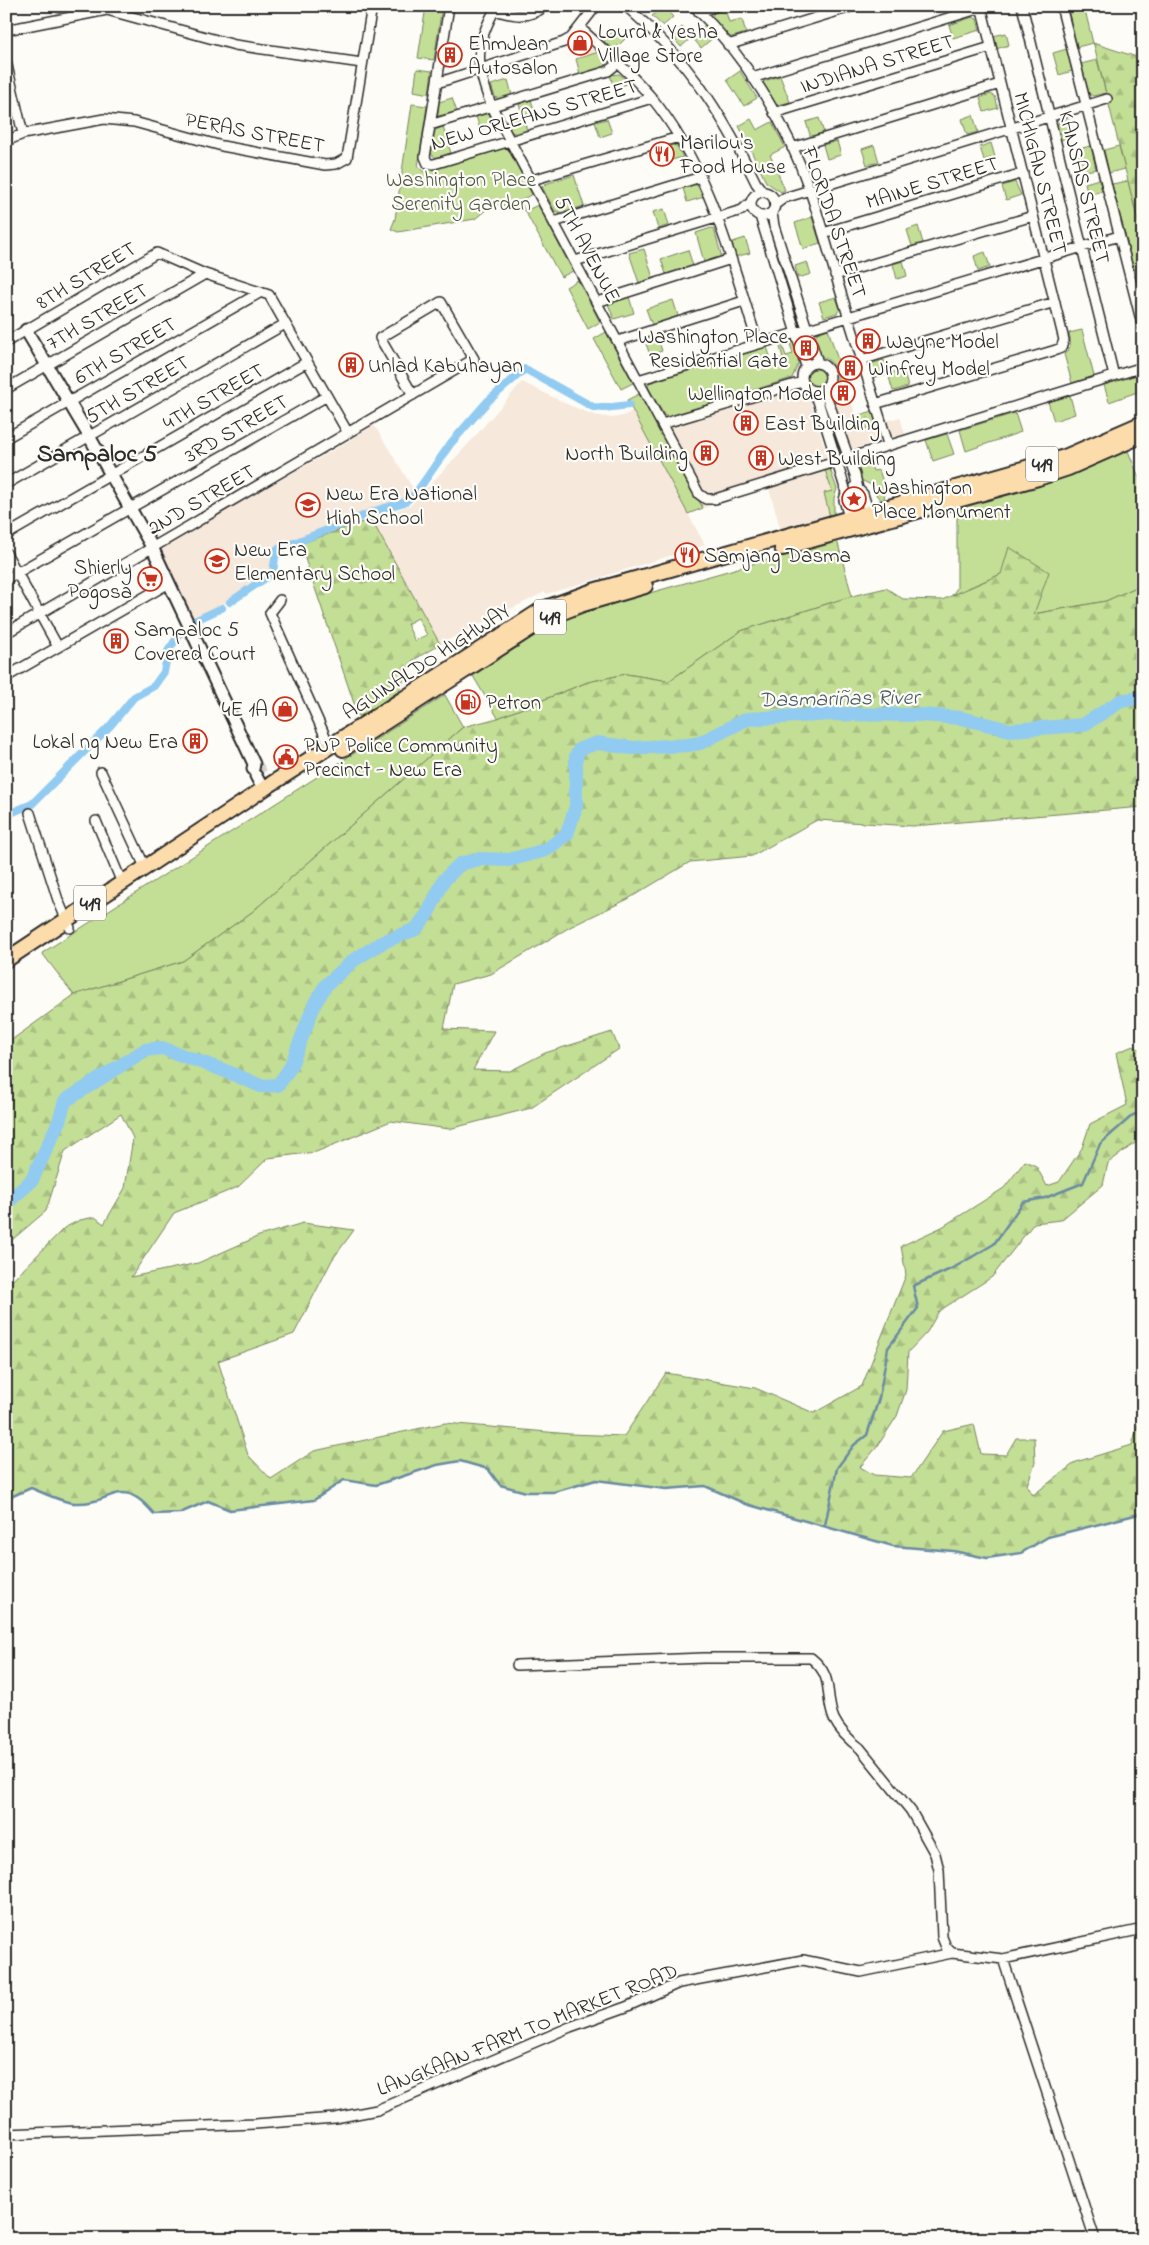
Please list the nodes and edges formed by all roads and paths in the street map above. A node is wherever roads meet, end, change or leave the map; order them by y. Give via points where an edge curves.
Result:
1 (372, 6) edge
2 (449, 6) edge
3 (544, 6) edge
4 (596, 6) edge
5 (626, 6) edge
6 (717, 6) edge
7 (854, 6) edge
8 (1022, 6) edge
9 (1061, 6) edge
10 (981, 7) edge
11 (496, 8) edge
12 (696, 9) edge
13 (86, 10) edge
14 (580, 28) junction
15 (6, 30) edge
16 (728, 45) junction
17 (991, 47) junction
18 (6, 61) edge
19 (362, 63) junction
20 (618, 63) junction
21 (479, 70) junction
22 (752, 78) junction
23 (437, 83) junction
24 (1000, 84) junction
25 (652, 98) junction
26 (1107, 99) dead end
27 (1086, 106) junction
28 (492, 107) junction
29 (774, 113) junction
30 (1049, 117) junction
31 (430, 125) junction
32 (1012, 128) junction
33 (23, 134) junction
34 (679, 137) junction
35 (6, 141) edge
36 (511, 141) junction
37 (792, 148) junction
38 (1023, 173) junction
39 (701, 177) junction
40 (532, 180) junction
41 (810, 190) junction
42 (757, 203) junction
43 (774, 205) junction
44 (1033, 216) junction
45 (718, 218) junction
46 (554, 222) junction
47 (822, 233) junction
48 (1119, 236) junction
49 (1082, 247) junction
50 (1044, 258) junction
51 (731, 260) junction
52 (575, 261) junction
53 (205, 274) junction
54 (835, 275) junction
55 (261, 292) junction
56 (744, 301) junction
57 (597, 302) junction
58 (1055, 302) junction
59 (848, 316) junction
60 (285, 324) junction
61 (1143, 328) edge
62 (26, 330) junction
63 (801, 331) junction
64 (618, 341) junction
65 (6, 342) edge
66 (758, 344) junction
67 (862, 360) junction
68 (307, 362) junction
69 (818, 363) junction
70 (46, 366) junction
71 (806, 366) junction
72 (1143, 367) edge
73 (1114, 376) junction
74 (638, 380) junction
75 (802, 382) junction
76 (828, 386) junction
77 (6, 389) edge
78 (812, 392) junction
79 (413, 395) junction
80 (327, 396) junction
81 (69, 402) junction
82 (875, 404) junction
83 (1143, 423) edge
84 (662, 424) junction
85 (348, 433) junction
86 (1143, 435) edge
87 (90, 436) junction
88 (6, 438) edge
89 (888, 444) junction
90 (847, 457) junction
91 (837, 460) junction
92 (111, 474) junction
93 (854, 482) junction
94 (6, 484) edge
95 (846, 493) junction
96 (131, 508) junction
97 (871, 518) junction
98 (850, 524) junction
99 (6, 535) edge
100 (152, 548) junction
101 (6, 552) edge
102 (17, 573) junction
103 (6, 579) edge
104 (169, 584) junction
105 (280, 600) dead end
106 (39, 613) junction
107 (6, 633) edge
108 (58, 647) junction
109 (6, 677) edge
110 (353, 738) junction
111 (330, 747) junction
112 (101, 772) dead end
113 (267, 790) junction
114 (30, 813) dead end
115 (96, 821) dead end
116 (146, 867) junction
117 (122, 883) junction
118 (68, 924) junction
119 (6, 960) edge
120 (6, 971) edge
121 (517, 1665) dead end
122 (1143, 1929) edge
123 (952, 1953) junction
124 (1003, 1959) junction
125 (6, 2134) edge
126 (1095, 2239) edge

1 - 19 street, PERAS STREET
2 - 23 street
3 - 11 street via 517,16
4 - 14 street
5 - 42 street via 662,40 701,86 756,183
6 - 12 street
7 - 16 street
8 - 30 street, KANSAS STREET
9 - 27 street
10 - 17 street, MICHIGAN STREET
10 - 22 street
11 - 21 street, 5TH AVENUE via 482,38
12 - 16 street, FLORIDA STREET
13 - 15 street
13 - 19 street via 116,11 236,45
14 - 20 street
14 - 21 street via 564,42
16 - 22 street, FLORIDA STREET
17 - 24 street, MICHIGAN STREET
17 - 29 street, INDIANA STREET
18 - 33 street
19 - 33 street, PERAS STREET via 347,158 336,164 222,146 134,122 104,119
20 - 25 street
20 - 28 street via 608,71
21 - 23 street
21 - 28 street, 5TH AVENUE
22 - 29 street, FLORIDA STREET
23 - 31 street
24 - 32 street, MICHIGAN STREET
24 - 37 street
25 - 34 street
25 - 36 street, NEW ORLEANS STREET
26 - 27 street
27 - 30 street
27 - 48 street
28 - 31 street
28 - 36 street, 5TH AVENUE
29 - 37 street, FLORIDA STREET
30 - 32 street
30 - 49 street, KANSAS STREET
31 - 36 street, NEW ORLEANS STREET via 425,156 427,162 434,164
32 - 38 street, MICHIGAN STREET
32 - 41 street
33 - 35 street, PERAS STREET
34 - 39 street
34 - 40 street
36 - 40 street, 5TH AVENUE
37 - 41 street, FLORIDA STREET
38 - 44 street, MICHIGAN STREET
38 - 47 street, MAINE STREET
39 - 45 street
39 - 46 street
40 - 46 street, 5TH AVENUE
41 - 43 street via 784,198
41 - 47 street, FLORIDA STREET
42 - 43 street
42 - 43 street
42 - 45 street
42 - 63 street
43 - 63 street
44 - 50 street, MICHIGAN STREET
44 - 54 street
45 - 51 street
45 - 52 street
46 - 52 street, 5TH AVENUE
47 - 54 street, FLORIDA STREET
48 - 49 street
48 - 61 street
49 - 50 street
49 - 73 street, KANSAS STREET
50 - 58 street, MICHIGAN STREET
50 - 59 street
51 - 56 street
51 - 57 street
52 - 57 street, 5TH AVENUE
53 - 55 street
53 - 62 street, 8TH STREET via 157,253
53 - 70 street, 7TH STREET
54 - 59 street, FLORIDA STREET
55 - 60 street via 269,295
55 - 81 street, 6TH STREET
56 - 64 street
56 - 66 street
57 - 64 street, 5TH AVENUE
58 - 67 street
58 - 82 street, MICHIGAN STREET via 1064,340 1061,348
59 - 63 street
59 - 67 street, FLORIDA STREET
60 - 68 street
60 - 87 street, 5TH STREET
62 - 65 street, 8TH STREET
62 - 70 street
63 - 66 street
63 - 69 street
63 - 71 street
64 - 74 street, 5TH AVENUE
66 - 74 street
67 - 82 street, FLORIDA STREET
68 - 80 street
68 - 92 street, 4TH STREET
69 - 71 street
69 - 76 street via 829,371
70 - 77 street, 7TH STREET
70 - 81 street
71 - 75 street
72 - 73 street
73 - 89 street
74 - 84 street, 5TH AVENUE
75 - 78 street
75 - 84 street
76 - 78 street
76 - 90 street via 827,398
78 - 91 street via 818,401
79 - 79 street, 2ND STREET via 474,359 441,302 380,338
79 - 85 street, 2ND STREET
80 - 85 street
80 - 96 street, 3RD STREET
81 - 87 street
81 - 88 street, 6TH STREET
82 - 89 street, FLORIDA STREET
83 - 97 main road, AGUINALDO HIGHWAY / 419 via 1065,457
84 - 91 street, 5TH AVENUE via 700,494 706,499 715,499
85 - 100 street, 2ND STREET
86 - 97 main road, AGUINALDO HIGHWAY / 419 via 1038,478
87 - 92 street
87 - 94 street, 5TH STREET
89 - 90 street
90 - 91 street
90 - 93 street
90 - 93 street via 855,475
91 - 95 street
92 - 96 street
92 - 99 street, 4TH STREET
93 - 95 street
93 - 97 street via 863,494
95 - 98 street via 844,500
96 - 100 street
96 - 102 street, 3RD STREET
97 - 98 main road, AGUINALDO HIGHWAY / 419
98 - 110 main road, AGUINALDO HIGHWAY / 419 via 644,581 545,619
100 - 104 street
100 - 106 street, 2ND STREET
101 - 102 street
102 - 103 street, 3RD STREET
102 - 106 street
104 - 108 street
104 - 113 street
105 - 111 street via 270,613
106 - 107 street, 2ND STREET
106 - 108 street
108 - 109 street
110 - 111 main road, AGUINALDO HIGHWAY / 419
110 - 113 main road, AGUINALDO HIGHWAY / 419
111 - 113 main road, AGUINALDO HIGHWAY / 419
112 - 116 street
113 - 116 main road, AGUINALDO HIGHWAY / 419
113 - 118 main road, AGUINALDO HIGHWAY / 419
114 - 118 street
115 - 117 street
116 - 117 main road, AGUINALDO HIGHWAY / 419
117 - 118 main road, AGUINALDO HIGHWAY / 419
118 - 119 main road, AGUINALDO HIGHWAY / 419
118 - 120 main road, AGUINALDO HIGHWAY / 419
121 - 123 street via 704,1658 811,1658 826,1674 830,1705 840,1728 911,1811 935,1854 939,1870 942,1938
122 - 124 street, LANGKAAN FARM TO MARKET ROAD
123 - 124 street, LANGKAAN FARM TO MARKET ROAD
123 - 125 street, LANGKAAN FARM TO MARKET ROAD via 861,1972 803,1960 679,1983 570,2026 377,2110 335,2118 245,2124
124 - 126 street

